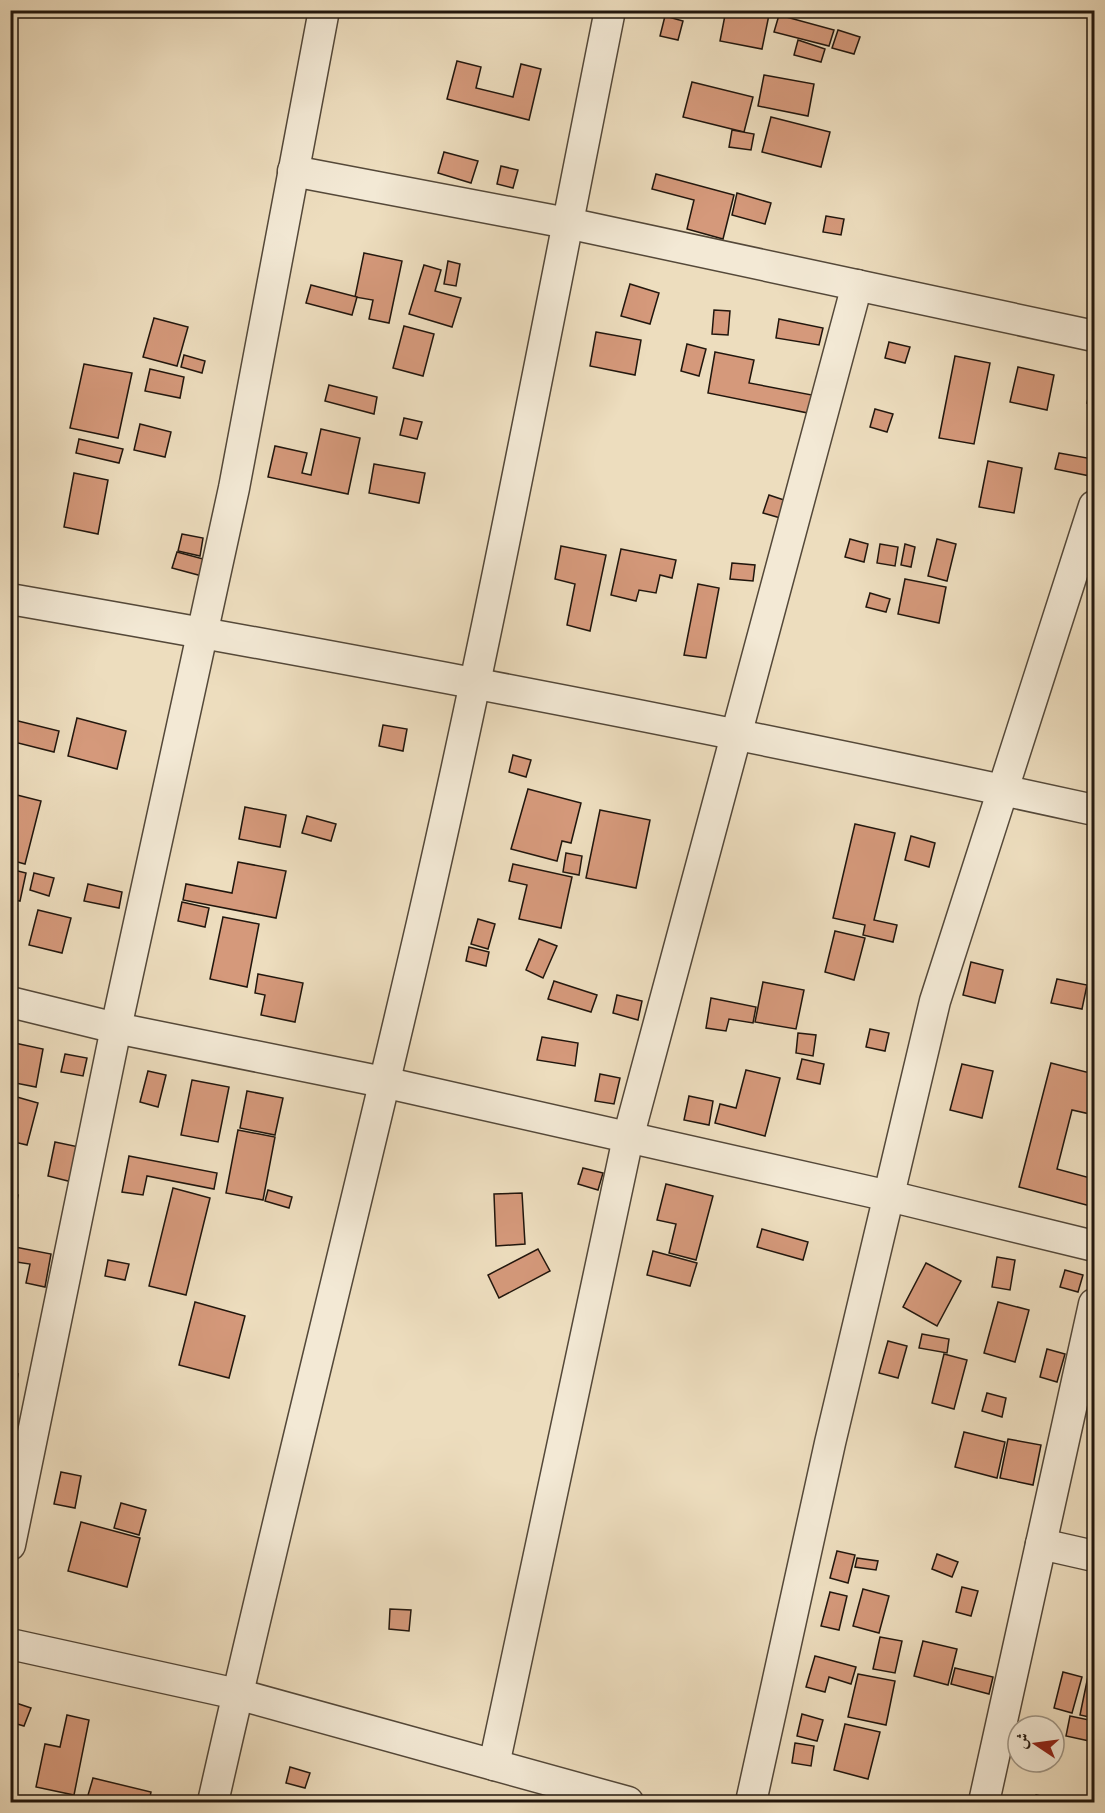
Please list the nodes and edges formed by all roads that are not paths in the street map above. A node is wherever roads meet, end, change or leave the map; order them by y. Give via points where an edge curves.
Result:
1 (324, 10) edge
2 (610, 10) edge
3 (293, 171) junction
4 (567, 223) junction
5 (857, 285) junction
6 (1095, 336) edge
7 (1095, 507) edge
8 (10, 599) edge
9 (204, 633) junction
10 (474, 684) junction
11 (738, 734) junction
12 (1003, 790) junction
13 (1095, 810) edge
14 (10, 1002) edge
15 (117, 1028) junction
16 (383, 1082) junction
17 (628, 1138) junction
18 (888, 1196) junction
19 (1095, 1246) edge
20 (1095, 1304) edge
21 (1041, 1544) junction
22 (10, 1545) edge
23 (1095, 1556) edge
24 (10, 1644) edge
25 (237, 1694) junction
26 (494, 1765) junction
27 (213, 1803) edge
28 (628, 1803) edge
29 (751, 1803) edge
30 (984, 1803) edge

1 - 3 street
2 - 4 street
3 - 4 street
3 - 9 street
4 - 5 street
4 - 10 street
5 - 6 street
5 - 11 street
7 - 12 street
8 - 9 street
9 - 10 street
9 - 15 street
10 - 11 street
10 - 16 street
11 - 12 street
11 - 17 street
12 - 13 street
12 - 18 street via 935,1001
14 - 15 street
15 - 16 street
15 - 22 street
16 - 17 street
16 - 25 street
17 - 18 street
17 - 26 street
18 - 19 street
18 - 29 street
20 - 21 street
21 - 23 street
21 - 30 street
24 - 25 street
25 - 26 street
25 - 27 street
26 - 28 street

